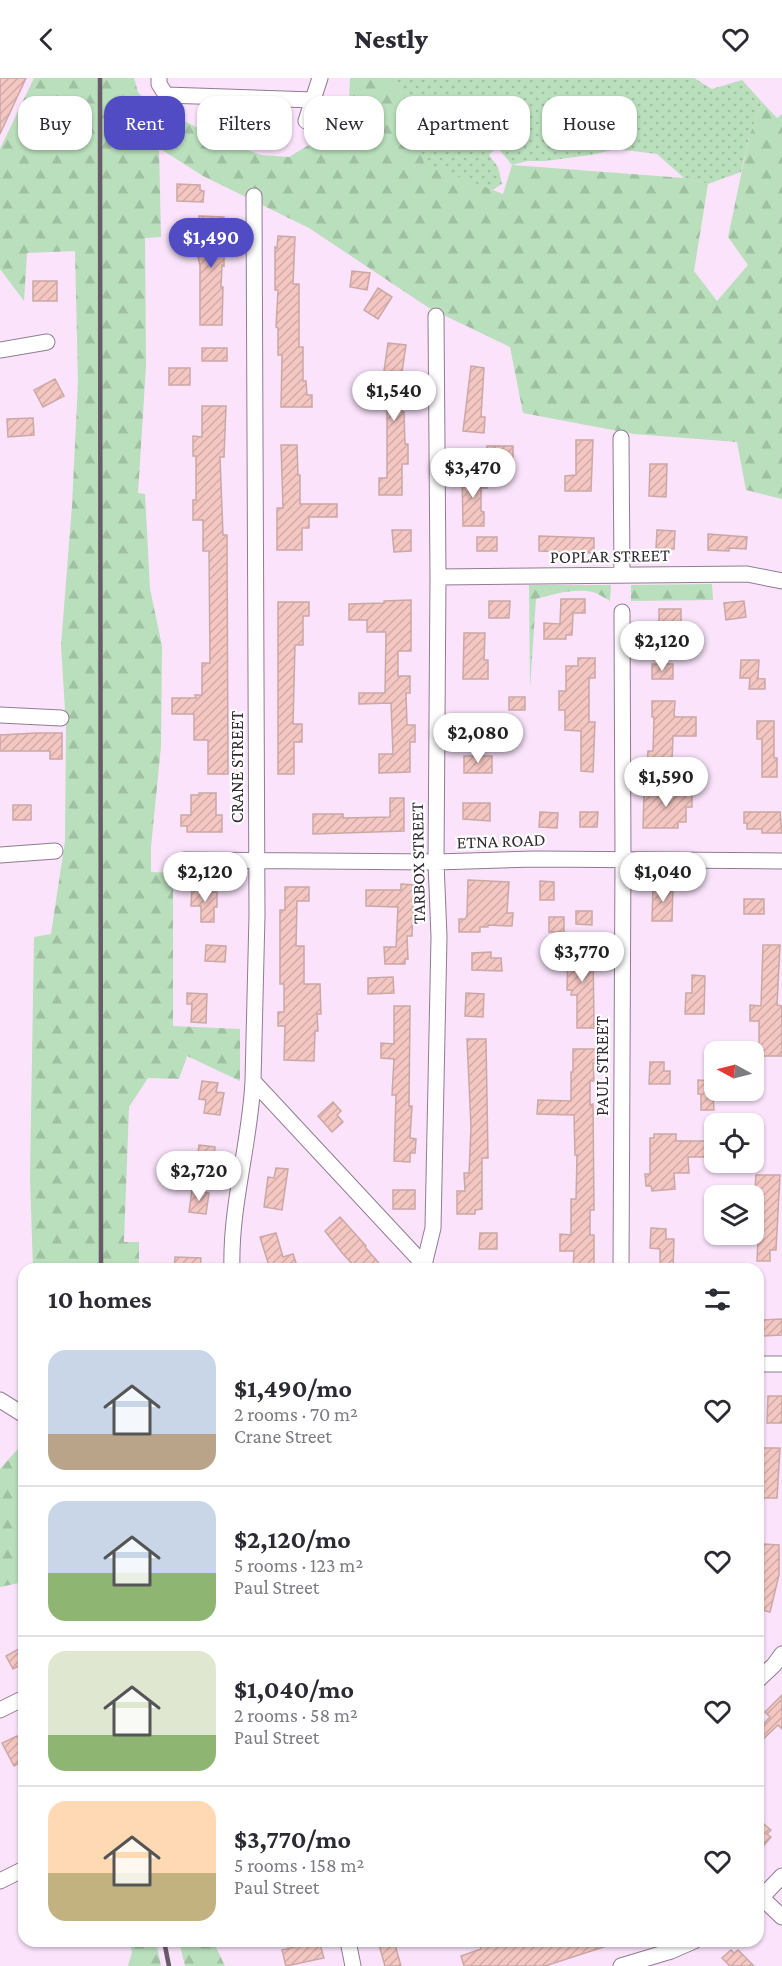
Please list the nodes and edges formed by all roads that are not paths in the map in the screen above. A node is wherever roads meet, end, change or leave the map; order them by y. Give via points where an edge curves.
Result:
1 (159, 78) edge
2 (320, 78) edge
3 (314, 96) edge
4 (304, 100) edge
5 (254, 196) dead end
6 (436, 316) dead end
7 (47, 342) dead end
8 (0, 350) edge
9 (621, 438) dead end
10 (622, 575) junction
11 (438, 577) junction
12 (782, 581) edge
13 (622, 612) dead end
14 (0, 715) edge
15 (61, 718) dead end
16 (55, 852) dead end
17 (0, 855) edge
18 (257, 859) junction
19 (623, 859) junction
20 (184, 860) dead end
21 (782, 861) edge
22 (436, 862) junction
23 (253, 1081) junction
24 (232, 1263) edge
25 (422, 1263) edge
26 (427, 1263) edge
27 (621, 1263) edge
28 (764, 1364) edge
29 (782, 1364) edge
30 (0, 1400) edge
31 (18, 1411) edge
32 (782, 1654) edge
33 (764, 1674) edge
34 (18, 1701) edge
35 (0, 1710) edge
36 (18, 1872) edge
37 (782, 1876) edge
38 (0, 1881) edge
39 (764, 1895) edge
40 (764, 1902) edge
41 (782, 1917) edge
42 (349, 1947) edge
43 (680, 1947) edge
44 (353, 1966) edge
45 (621, 1966) edge

1 - 4 street via 166,95
2 - 3 street
5 - 18 street, CRANE STREET
6 - 11 street, TARBOX STREET
7 - 8 street
9 - 10 street
10 - 11 street, POPLAR STREET
10 - 12 street, POPLAR STREET via 747,574
11 - 22 street, TARBOX STREET
13 - 19 street, PAUL STREET
14 - 15 street
16 - 17 street
18 - 20 street, ETNA ROAD
18 - 22 street, ETNA ROAD
18 - 23 street, CRANE STREET
19 - 21 street, ETNA ROAD
19 - 22 street, ETNA ROAD
19 - 27 street, PAUL STREET
22 - 26 street, TARBOX STREET via 439,937 433,1228
23 - 24 street, CRANE STREET via 252,1110 231,1239
23 - 25 street
28 - 29 street
30 - 31 street
32 - 33 street
34 - 35 street
36 - 38 street
37 - 39 street
40 - 41 street
42 - 44 street
43 - 45 street

